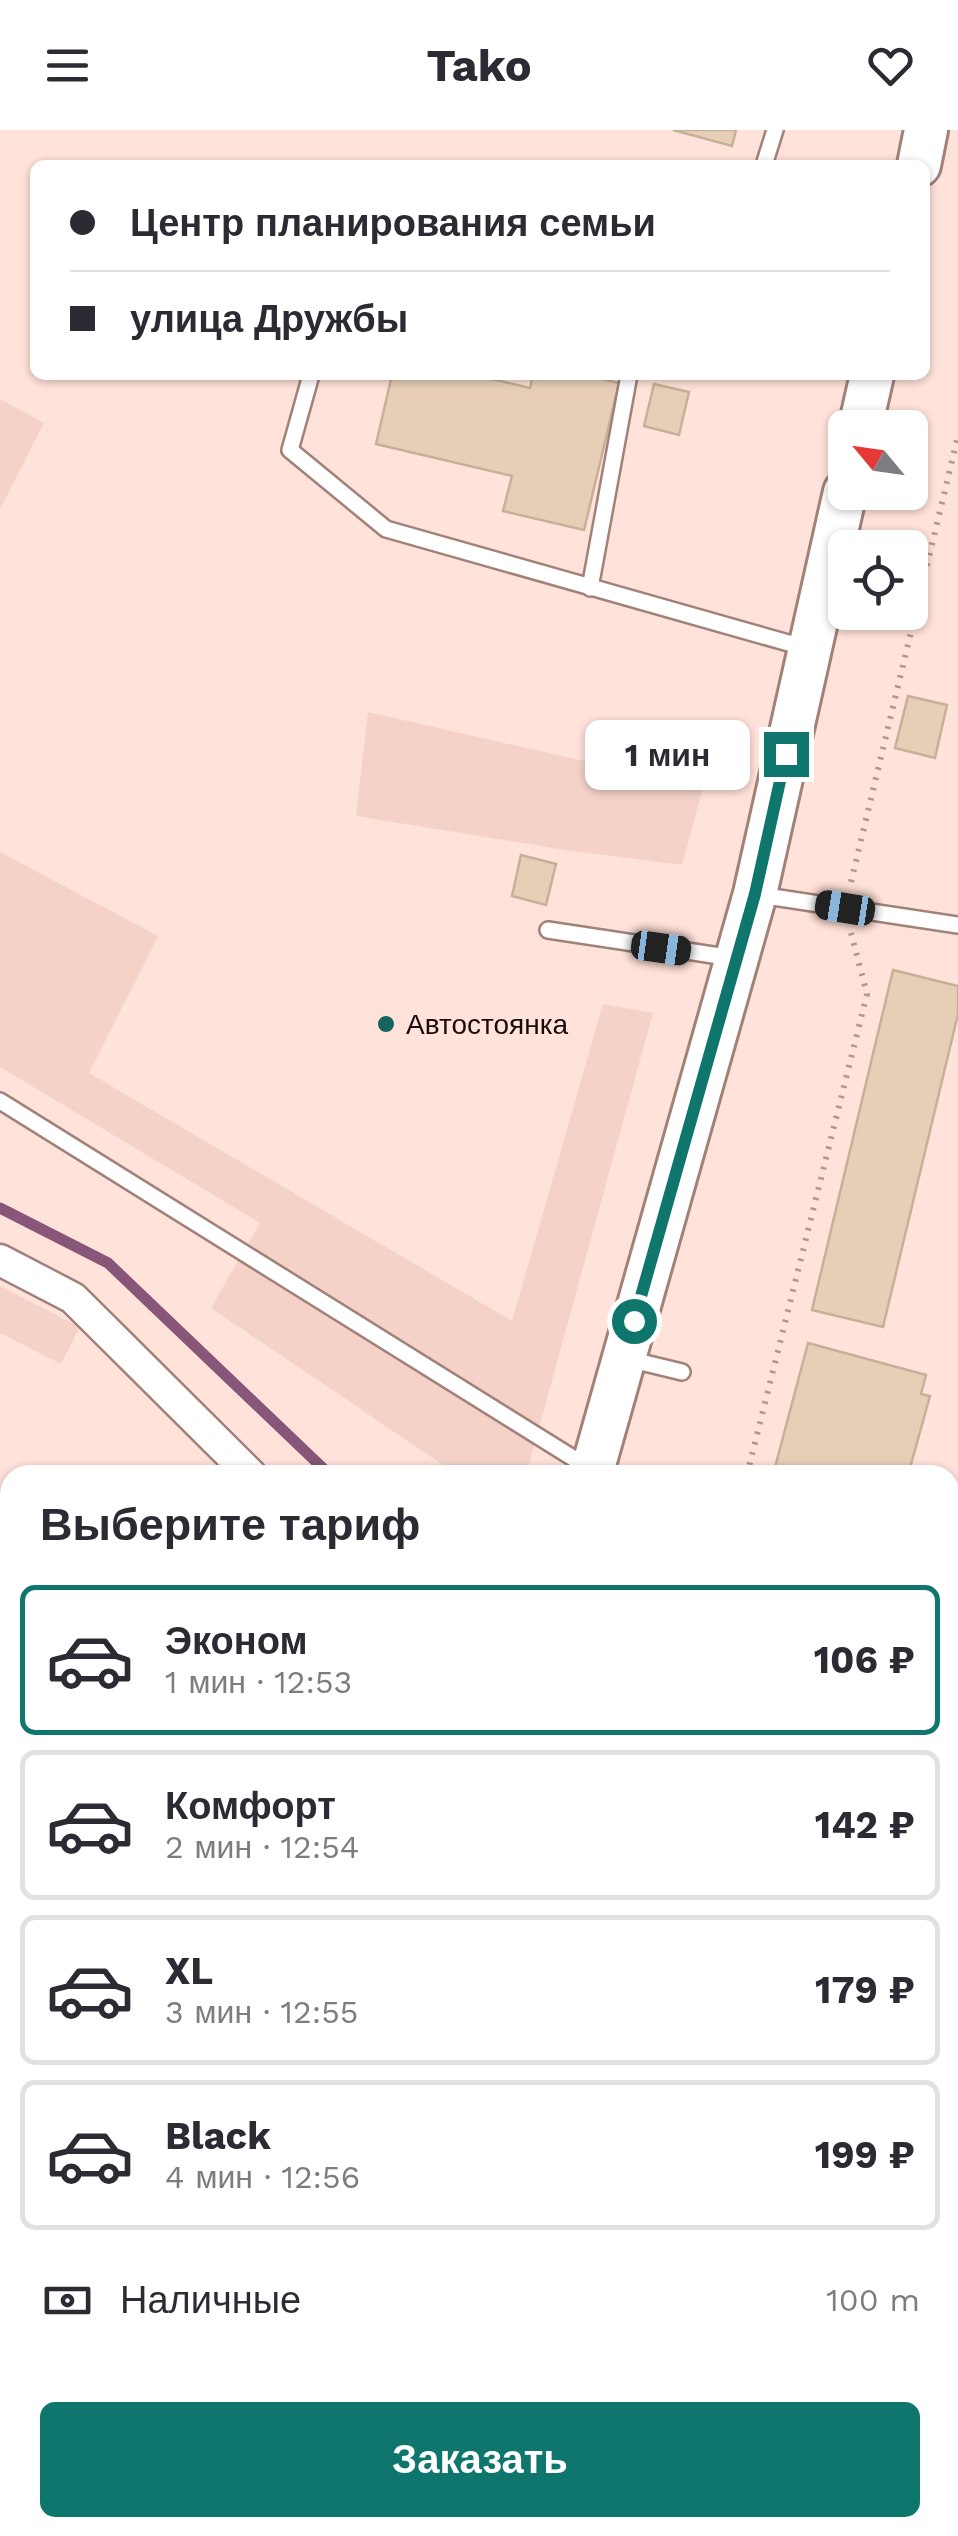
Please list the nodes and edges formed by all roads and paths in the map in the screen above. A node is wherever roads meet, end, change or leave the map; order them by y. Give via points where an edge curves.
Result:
1 (775, 130) edge
2 (926, 130) edge
3 (766, 160) edge
4 (919, 160) edge
5 (310, 380) edge
6 (629, 380) edge
7 (871, 380) edge
8 (864, 410) edge
9 (958, 436) edge
10 (841, 510) edge
11 (590, 588) junction
12 (810, 649) junction
13 (755, 894) junction
14 (845, 908) junction
15 (958, 925) edge
16 (548, 930) dead end
17 (736, 959) junction
18 (0, 1101) edge
19 (0, 1260) edge
20 (624, 1358) junction
21 (682, 1372) dead end
22 (240, 1465) edge
23 (581, 1465) edge
24 (594, 1465) edge
25 (749, 1465) edge

1 - 3 lane
2 - 4 street
5 - 11 lane via 290,450 386,530
6 - 11 lane
7 - 8 street
9 - 14 path
10 - 12 street
11 - 12 lane
12 - 13 street
13 - 14 lane
13 - 17 street
14 - 15 lane
14 - 25 path via 867,994
16 - 17 lane
17 - 20 street
18 - 23 lane
19 - 22 street via 74,1298
20 - 21 lane
20 - 24 street

